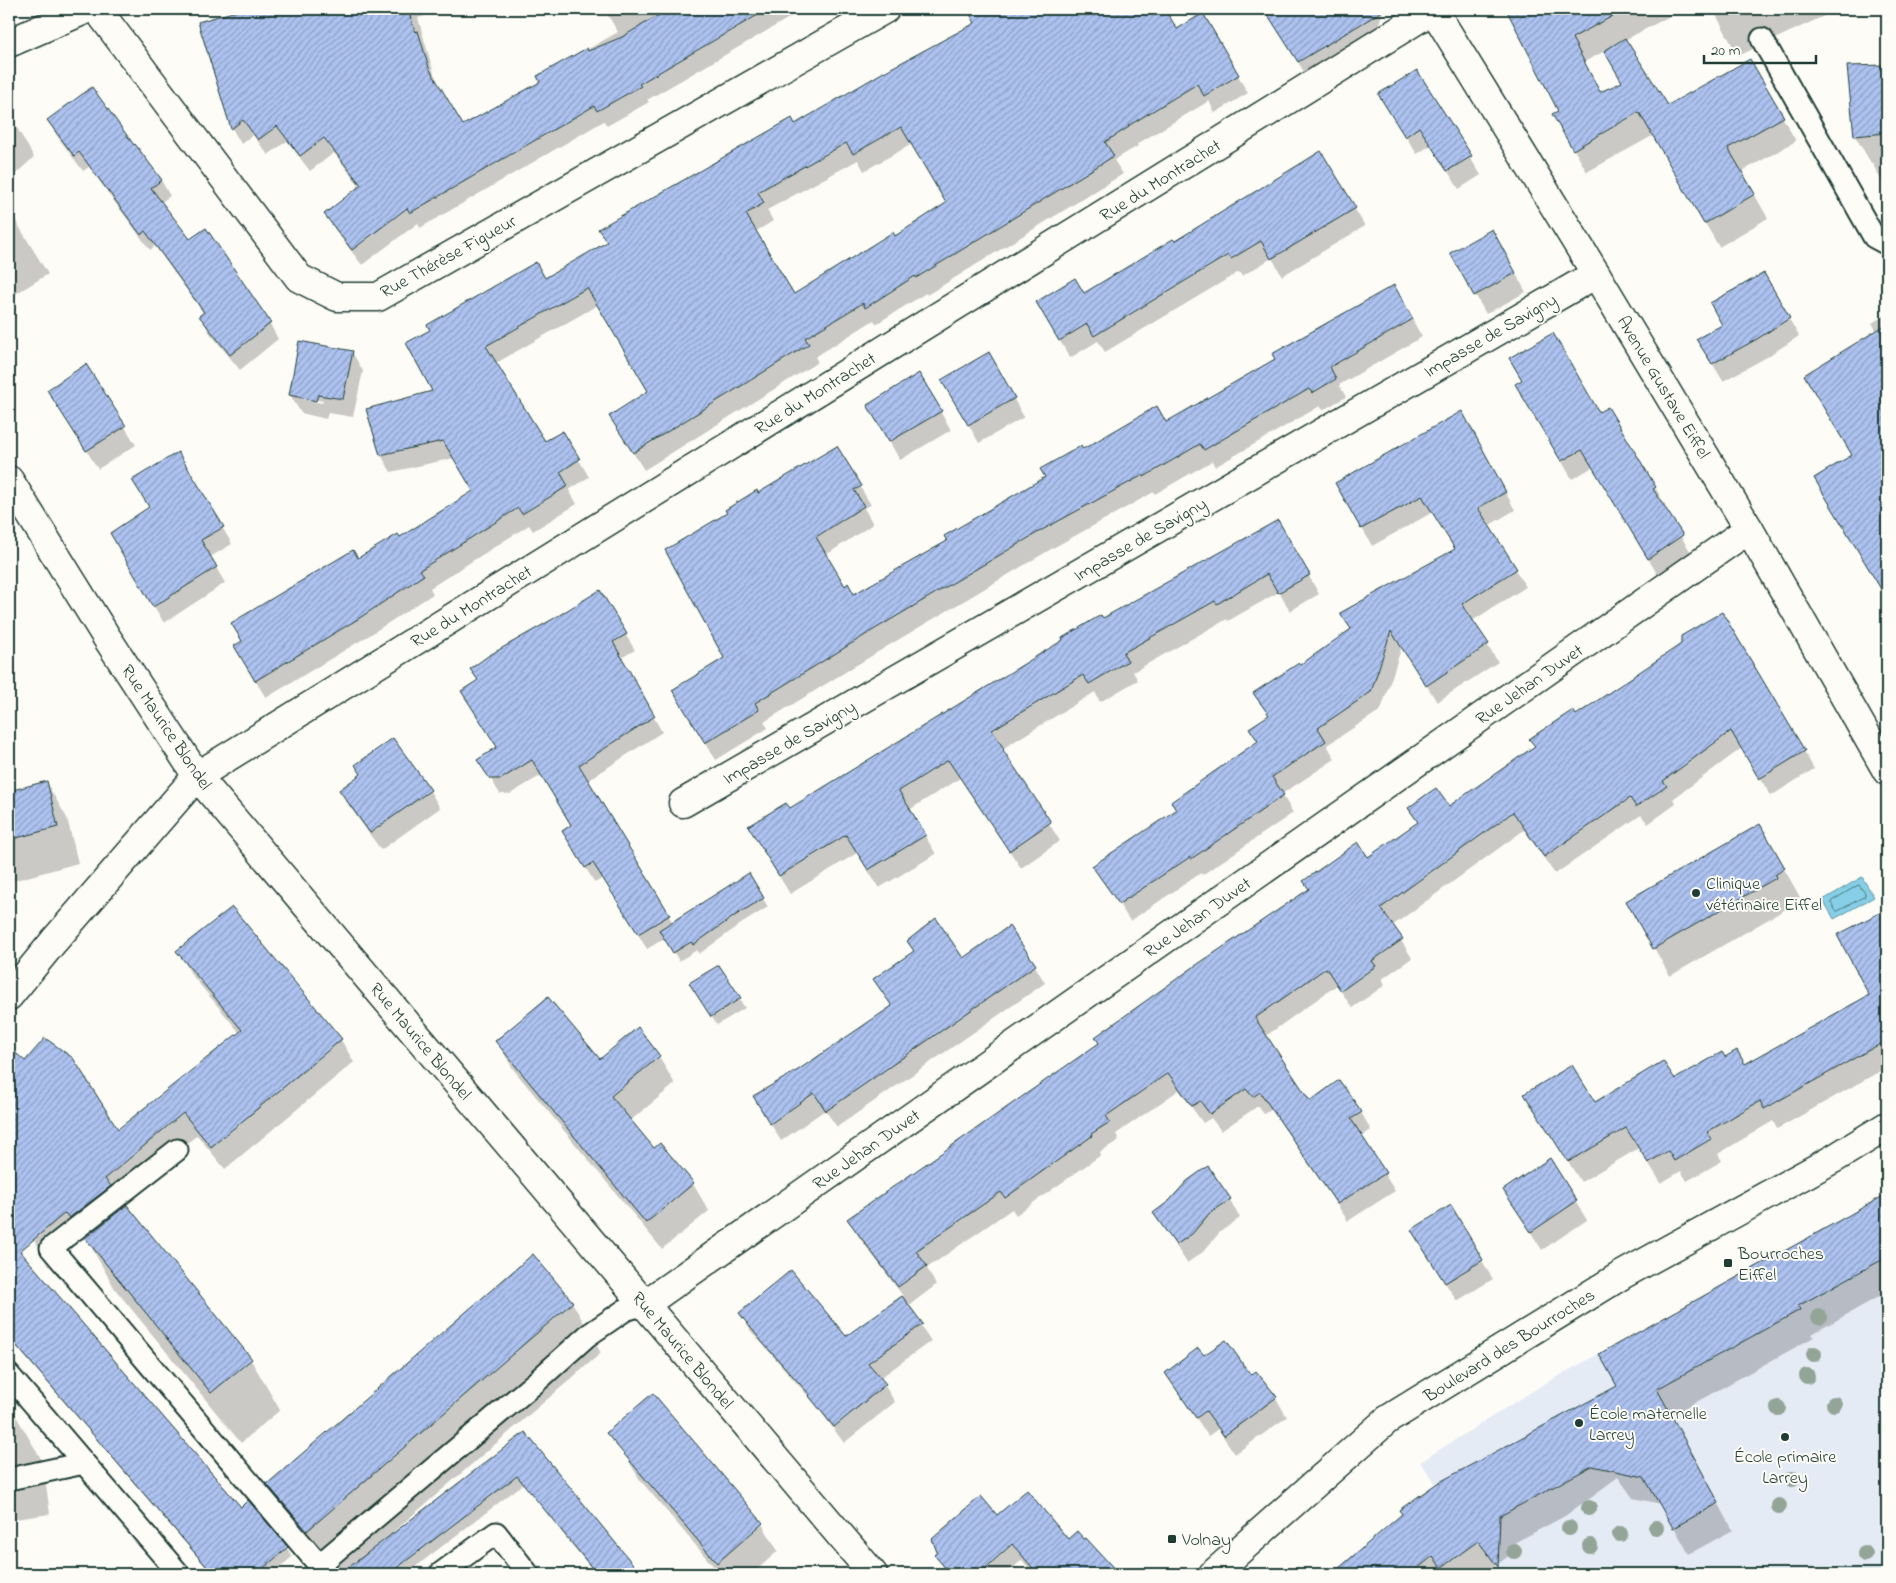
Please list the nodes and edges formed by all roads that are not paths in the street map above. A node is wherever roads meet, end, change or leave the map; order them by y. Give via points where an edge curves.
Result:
1 (87, 9) edge
2 (97, 9) edge
3 (885, 9) edge
4 (1434, 9) edge
5 (1762, 39) dead end
6 (9, 44) edge
7 (1887, 244) edge
8 (1596, 274) junction
9 (9, 480) edge
10 (1749, 529) junction
11 (1887, 771) edge
12 (197, 776) junction
13 (683, 803) dead end
14 (9, 996) edge
15 (1885, 1140) edge
16 (177, 1150) dead end
17 (646, 1304) junction
18 (9, 1375) edge
19 (84, 1463) junction
20 (9, 1480) edge
21 (179, 1574) edge
22 (440, 1574) edge
23 (528, 1574) edge
24 (873, 1574) edge
25 (1214, 1574) edge

1 - 6 street
2 - 3 street, Rue Thérèse Figueur via 299,278 337,297 378,297
4 - 8 street, Avenue Gustave Eiffel
4 - 12 street, Rue du Montrachet
5 - 7 lane via 1874,238
8 - 10 street, Avenue Gustave Eiffel
8 - 13 street, Impasse de Savigny
9 - 12 street, Rue Maurice Blondel
10 - 11 street, Avenue Gustave Eiffel
10 - 17 street, Rue Jehan Duvet
12 - 14 street, Rue du Montrachet
12 - 17 street, Rue Maurice Blondel
15 - 25 street, Boulevard des Bourroches via 1834,1158 1622,1275 1387,1420
16 - 17 lane via 51,1248 319,1565 587,1336 625,1310
17 - 24 street, Rue Maurice Blondel
18 - 19 lane
19 - 20 lane
19 - 21 lane
22 - 23 lane via 496,1532

